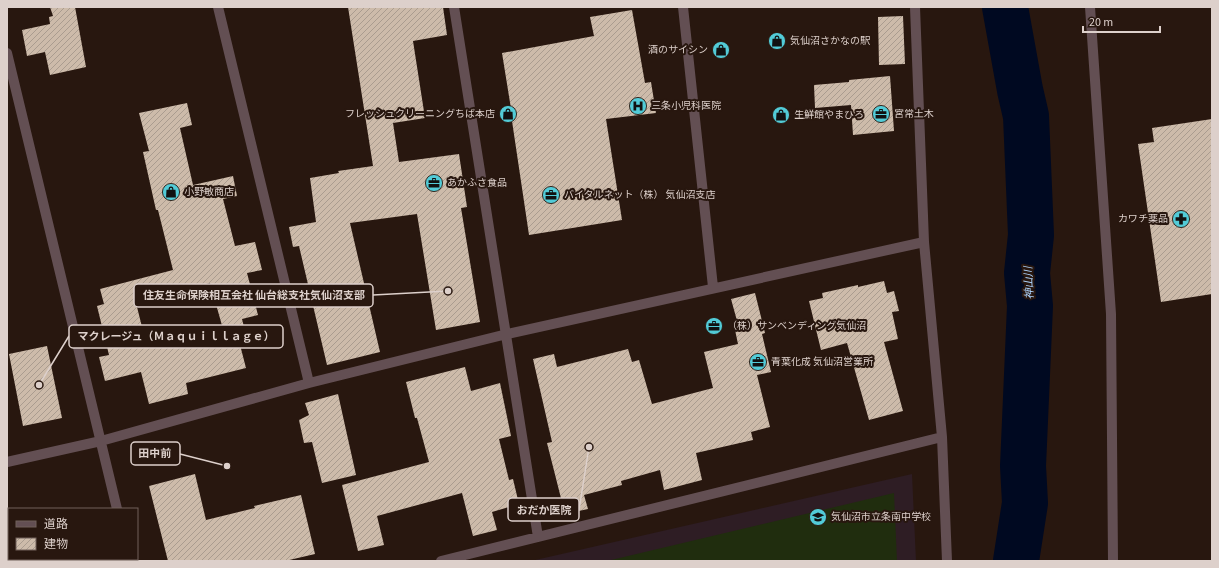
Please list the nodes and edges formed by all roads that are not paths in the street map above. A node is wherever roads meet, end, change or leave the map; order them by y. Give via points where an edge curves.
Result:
1 (218, 7) edge
2 (454, 7) edge
3 (683, 7) edge
4 (915, 7) edge
5 (1090, 7) edge
6 (7, 53) edge
7 (924, 242) junction
8 (713, 287) junction
9 (506, 334) junction
10 (309, 383) junction
11 (942, 437) junction
12 (101, 441) junction
13 (7, 462) edge
14 (117, 508) edge
15 (538, 537) junction
16 (441, 561) edge
17 (947, 561) edge
18 (1114, 561) edge

1 - 10 street
2 - 9 street
3 - 8 street
4 - 7 street
5 - 18 street via 1111,314
6 - 12 street
7 - 8 street
7 - 11 street
8 - 9 street
9 - 10 street
9 - 15 street
10 - 12 street
11 - 15 street
11 - 17 street
12 - 13 street
12 - 14 street
15 - 16 street

